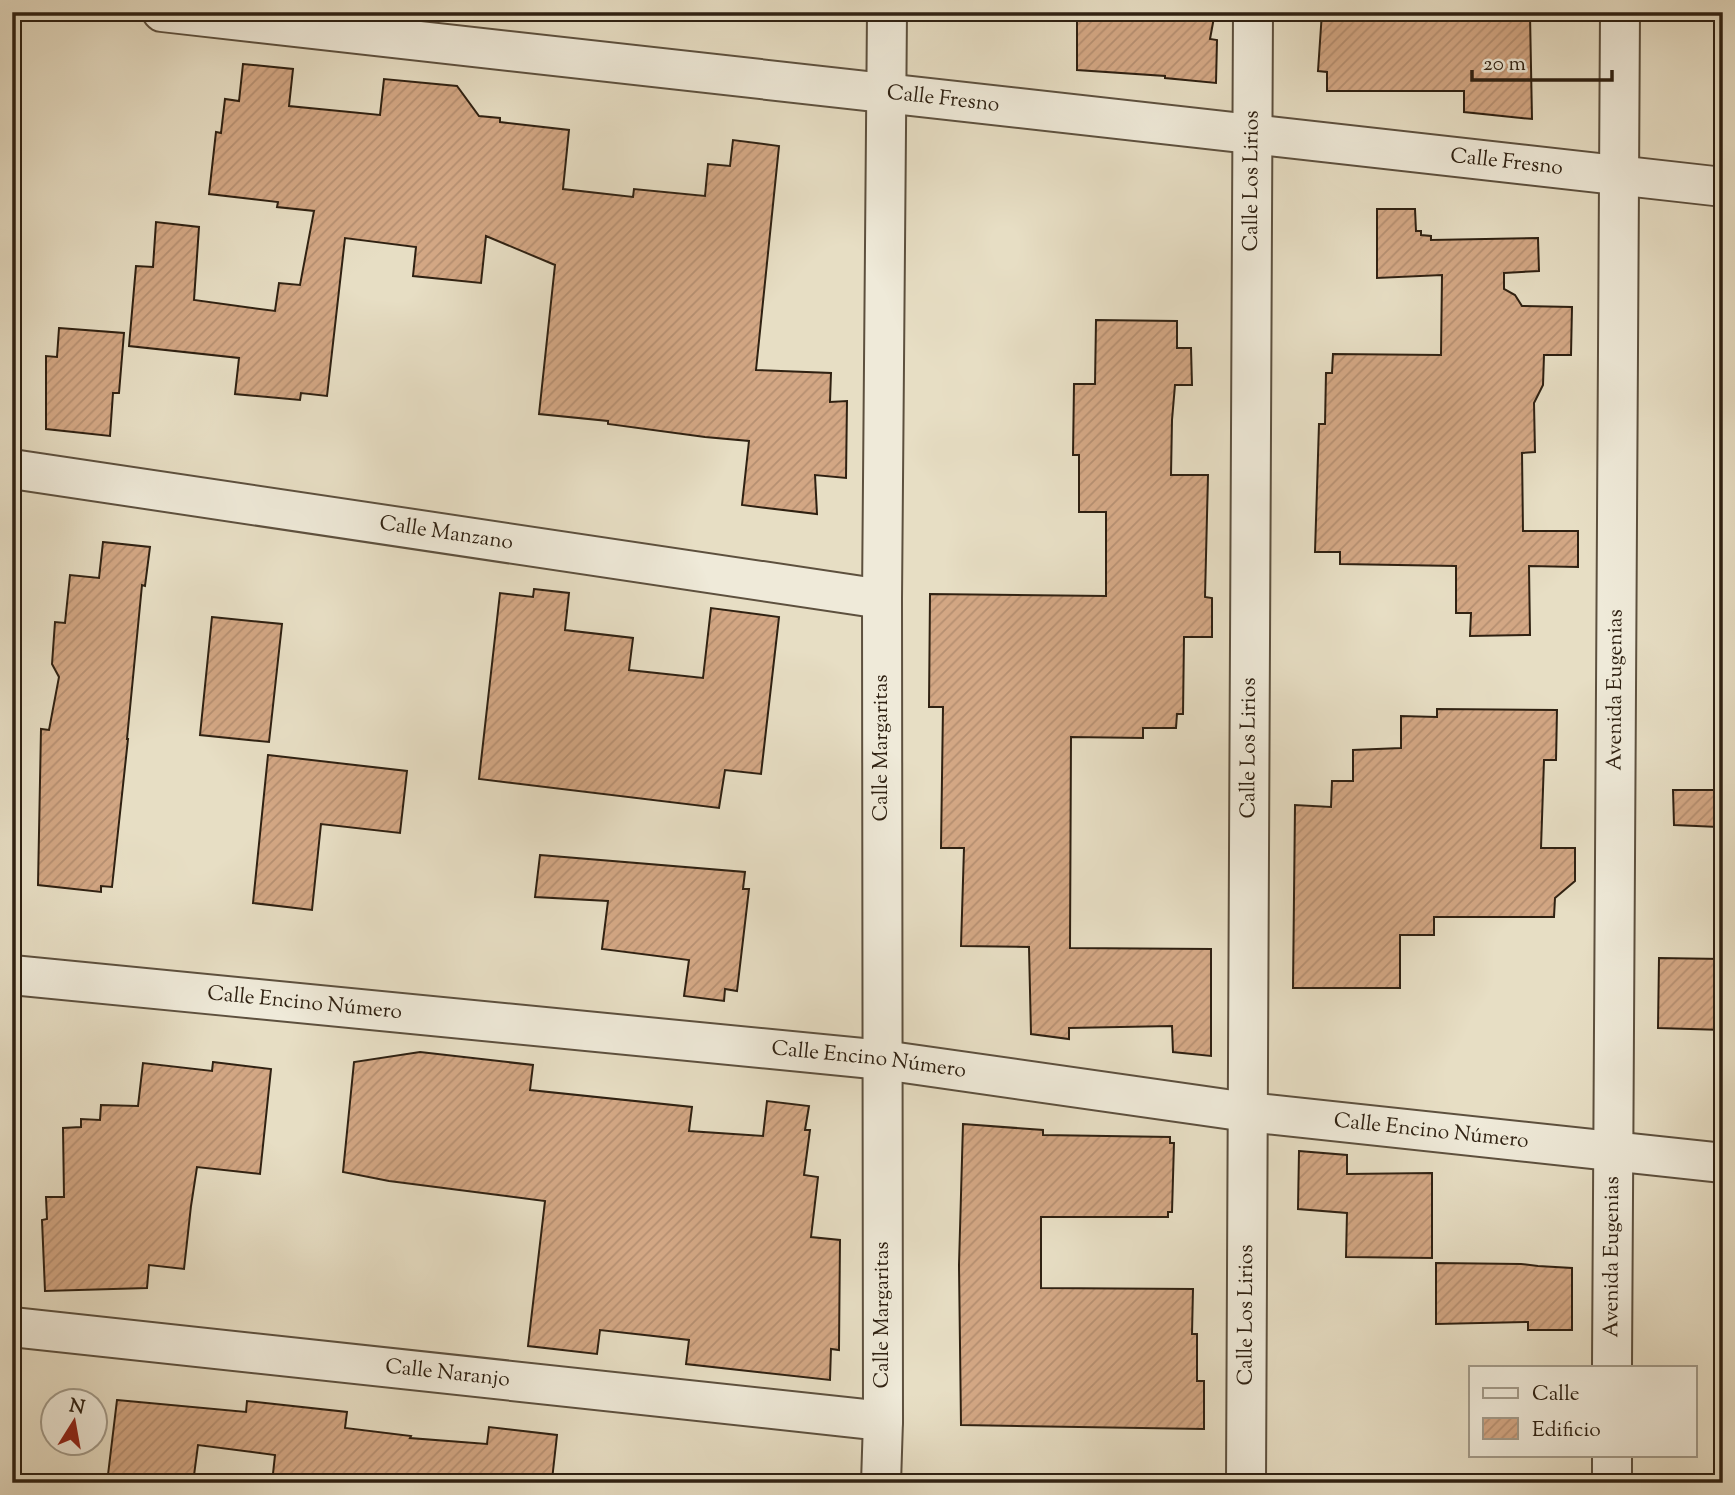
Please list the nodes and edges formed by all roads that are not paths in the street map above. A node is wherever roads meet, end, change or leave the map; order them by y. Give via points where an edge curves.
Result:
1 (162, 12) edge
2 (887, 12) edge
3 (1253, 12) edge
4 (1620, 12) edge
5 (886, 94) junction
6 (1252, 135) junction
7 (1619, 175) junction
8 (1723, 187) edge
9 (12, 468) edge
10 (882, 599) junction
11 (12, 975) edge
12 (883, 1060) junction
13 (1247, 1112) junction
14 (1612, 1151) junction
15 (1723, 1163) edge
16 (12, 1327) edge
17 (1612, 1366) edge
18 (883, 1421) junction
19 (1612, 1456) edge
20 (881, 1483) edge
21 (1245, 1483) edge
22 (1612, 1483) edge

1 - 5 street, Calle Fresno
2 - 5 street, Calle Margaritas
3 - 6 street, Calle Los Lirios
4 - 7 street, Avenida Eugenias
5 - 6 street, Calle Fresno
5 - 10 street, Calle Margaritas
6 - 7 street, Calle Fresno
6 - 13 street, Calle Los Lirios
7 - 8 street, Calle Fresno
7 - 14 street, Avenida Eugenias
9 - 10 street, Calle Manzano
10 - 12 street, Calle Margaritas
11 - 12 street, Calle Encino Número
12 - 13 street, Calle Encino Número
12 - 18 street, Calle Margaritas
13 - 14 street, Calle Encino Número
13 - 21 street, Calle Los Lirios
14 - 15 street, Calle Encino Número
14 - 17 street, Avenida Eugenias
16 - 18 street, Calle Naranjo
18 - 20 street, Calle Margaritas
19 - 22 street

